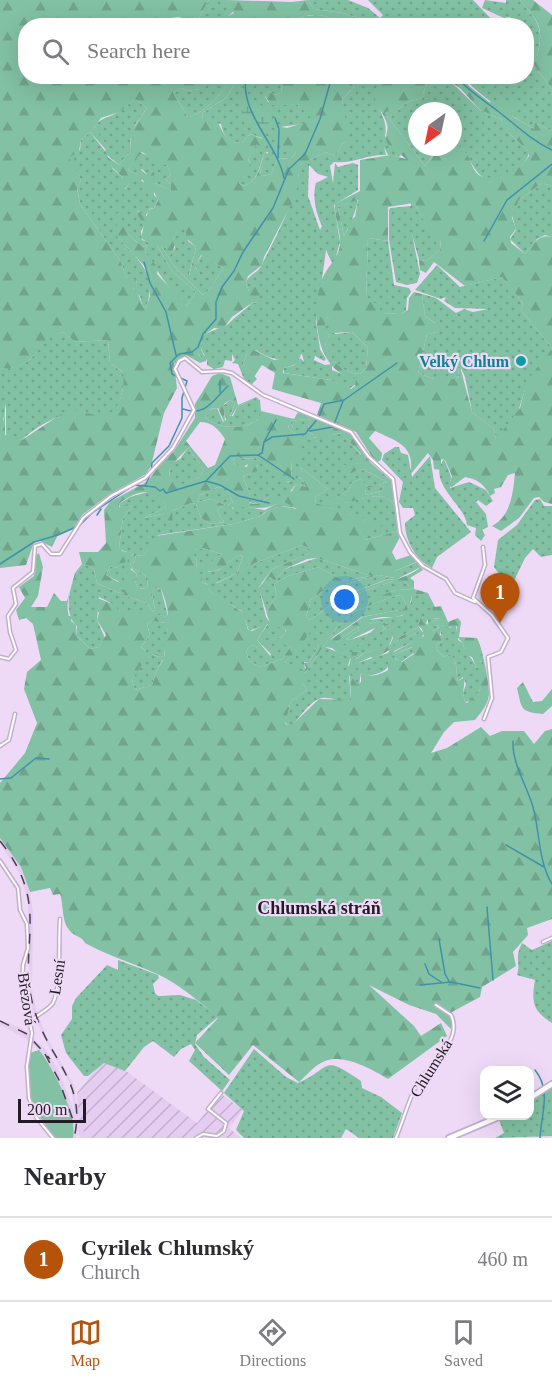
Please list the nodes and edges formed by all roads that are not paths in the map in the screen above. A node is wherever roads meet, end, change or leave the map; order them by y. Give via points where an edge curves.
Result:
1 (483, 547) dead end
2 (473, 598) junction
3 (470, 601) junction
4 (475, 602) junction
5 (0, 657) edge
6 (15, 714) dead end
7 (484, 719) dead end
8 (0, 746) edge
9 (0, 861) edge
10 (60, 919) dead end
11 (552, 938) edge
12 (543, 942) dead end
13 (436, 1005) dead end
14 (29, 1025) junction
15 (552, 1084) edge
16 (221, 1093) dead end
17 (534, 1095) edge
18 (492, 1120) edge
19 (53, 1138) edge
20 (196, 1138) edge
21 (396, 1138) edge
22 (449, 1138) edge

1 - 2 street via 485,565
2 - 3 street
2 - 4 street
3 - 4 street
3 - 5 street via 455,594 446,579 423,566 410,552 400,533 393,479 374,463 351,432 263,394 232,373 202,372 185,358 175,369 193,405 192,416 173,448 149,473 83,518 60,554 51,554 42,544 35,546 33,572 14,588 16,604 8,615 16,651 9,659
4 - 7 street via 492,615 508,638 501,652 488,657 492,698
6 - 8 street via 9,740
9 - 14 street, Březová via 18,888 20,910 27,924 22,985
10 - 14 street, Lesní via 61,951 55,997 48,1009
11 - 12 street
13 - 21 street, Chlumská via 451,1015 454,1030 417,1085
14 - 19 street, Březová via 29,1098 36,1117
15 - 17 main road
16 - 20 street via 208,1109 226,1123 224,1131 217,1136 203,1134
18 - 22 main road

